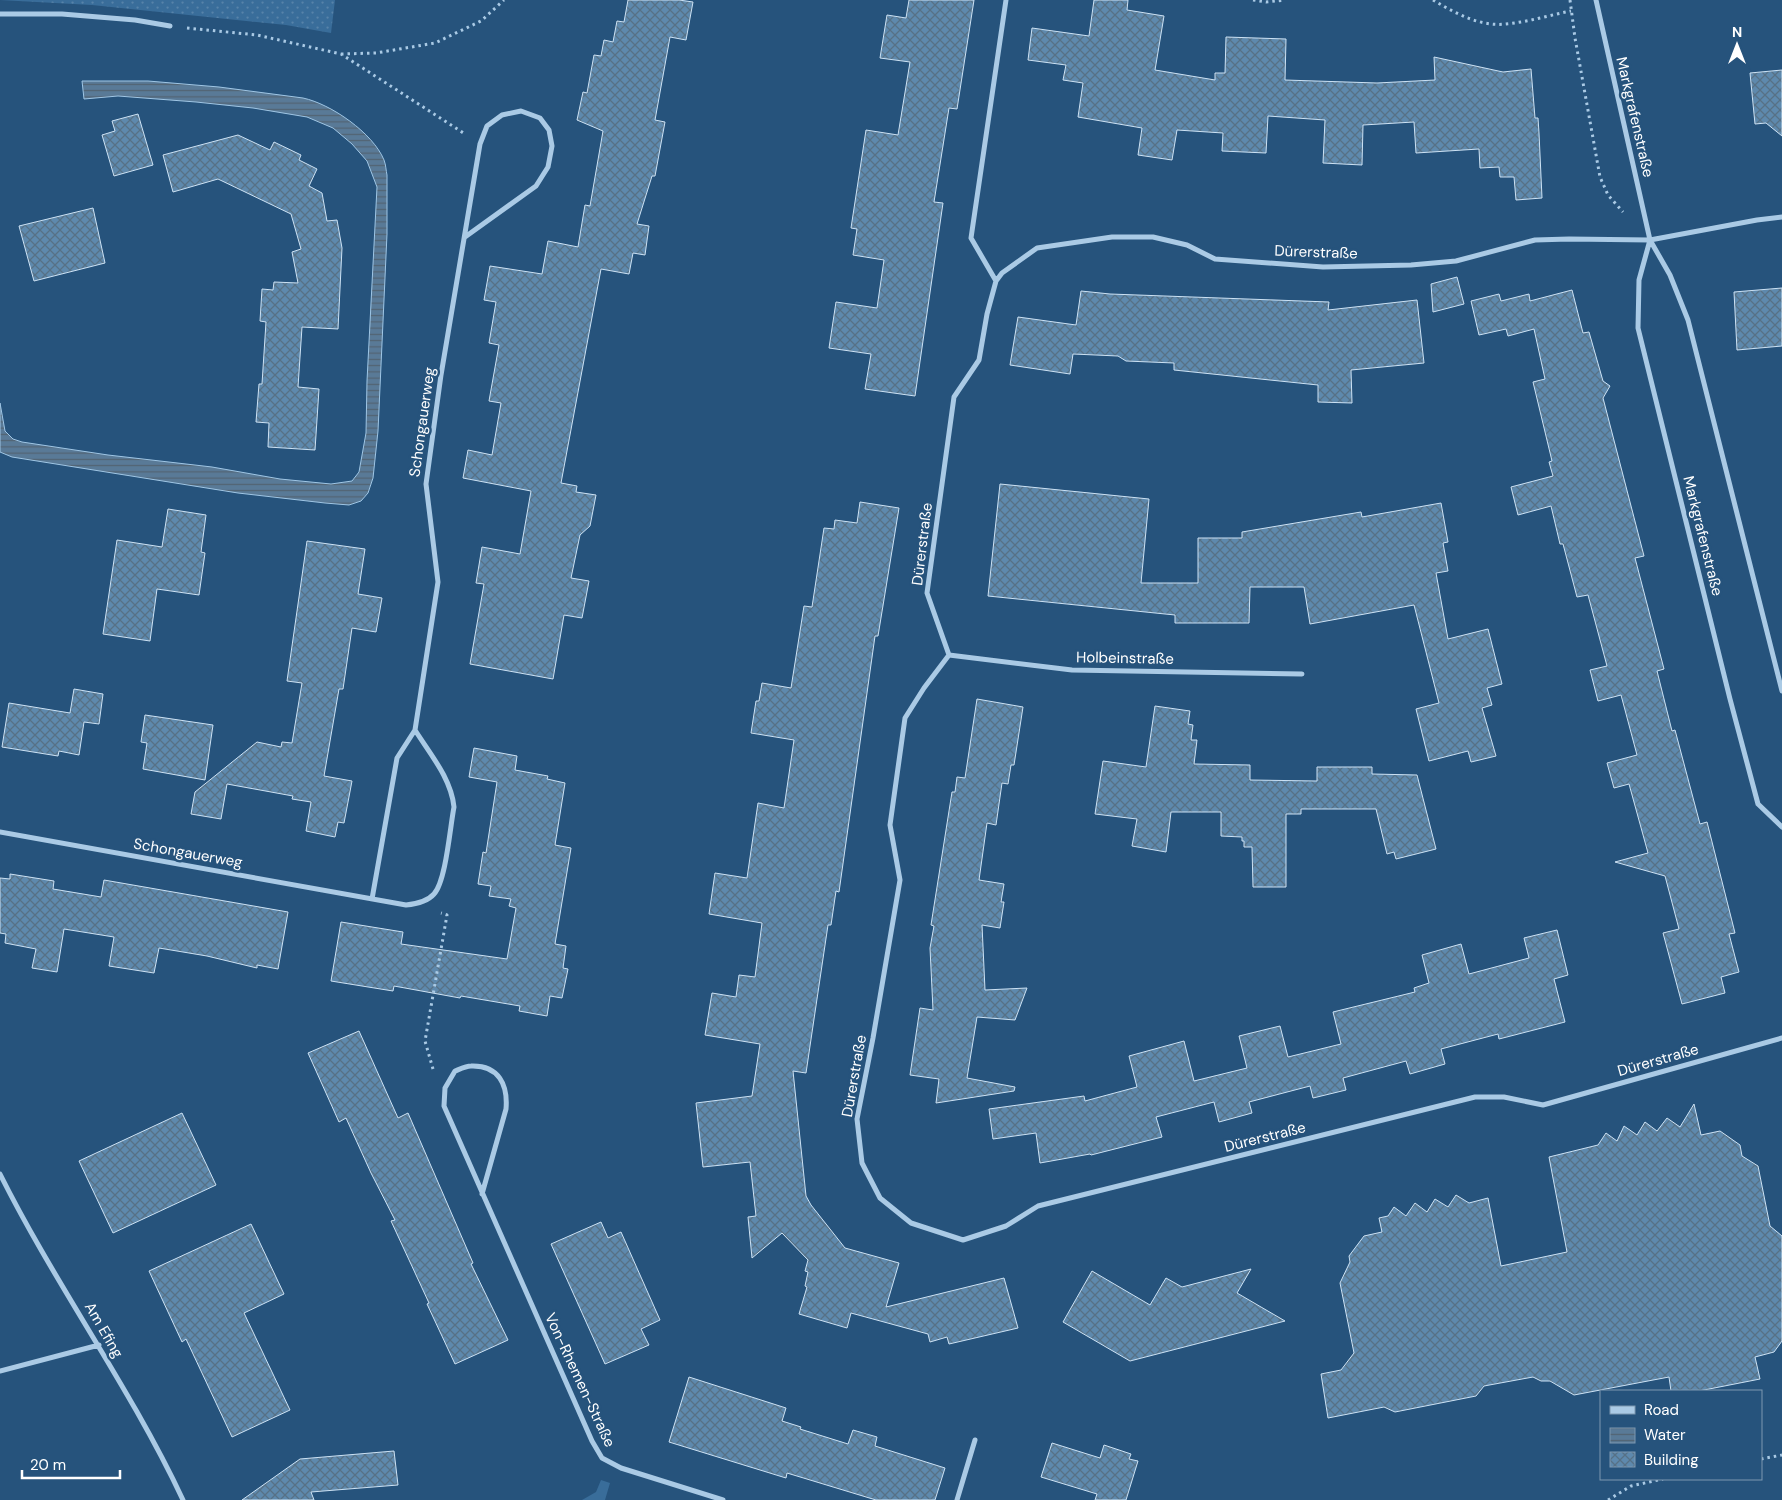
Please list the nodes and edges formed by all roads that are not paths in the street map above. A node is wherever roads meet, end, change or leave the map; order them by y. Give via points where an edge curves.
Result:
1 (1006, 0) edge
2 (1596, 0) edge
3 (0, 14) edge
4 (170, 26) road end
5 (1782, 217) edge
6 (465, 237) junction
7 (1650, 240) junction
8 (996, 281) junction
9 (949, 655) junction
10 (1302, 674) dead end
11 (1782, 690) edge
12 (415, 730) junction
13 (1782, 827) edge
14 (0, 832) edge
15 (372, 900) junction
16 (1782, 1038) edge
17 (0, 1174) edge
18 (482, 1194) junction
19 (98, 1345) junction
20 (0, 1371) edge
21 (975, 1440) dead end
22 (183, 1500) edge
23 (723, 1500) edge
24 (957, 1500) edge

1 - 8 street via 971,238
2 - 7 street, Markgrafenstraße
3 - 4 street via 62,14
5 - 7 street, Dürerstraße
6 - 6 street, Schongauerweg via 480,144 487,126 502,115 521,111 540,118 549,130 552,146 548,167 536,186
6 - 12 street, Schongauerweg via 426,484 438,582
7 - 8 street, Dürerstraße via 1535,240 1456,261 1324,267 1215,259 1187,244 1154,238 1112,237 1037,248
7 - 11 street, Markgrafenstraße via 1670,275 1688,320
7 - 13 street, Markgrafenstraße via 1639,280 1638,328 1758,804
8 - 9 street, Dürerstraße via 979,360 954,397 927,592
9 - 10 street, Holbeinstraße via 1072,670
9 - 16 street, Dürerstraße via 906,718 890,825 900,880 857,1119 862,1163 880,1198 911,1223 963,1240 1006,1226 1038,1206 1426,1109 1475,1097 1504,1097 1543,1105
12 - 15 street, Schongauerweg via 397,758
12 - 15 street, Schongauerweg via 449,784 453,796 454,807 441,882 434,895 422,903 406,905
14 - 15 street, Schongauerweg
17 - 19 street, Am Efing
18 - 18 street, Von-Rhemen-Straße via 507,1096 504,1082 490,1069 471,1066 455,1071 445,1088 444,1106
18 - 23 street, Von-Rhemen-Straße via 602,1458 621,1468
19 - 20 street
19 - 22 street, Am Efing via 167,1465
21 - 24 street

